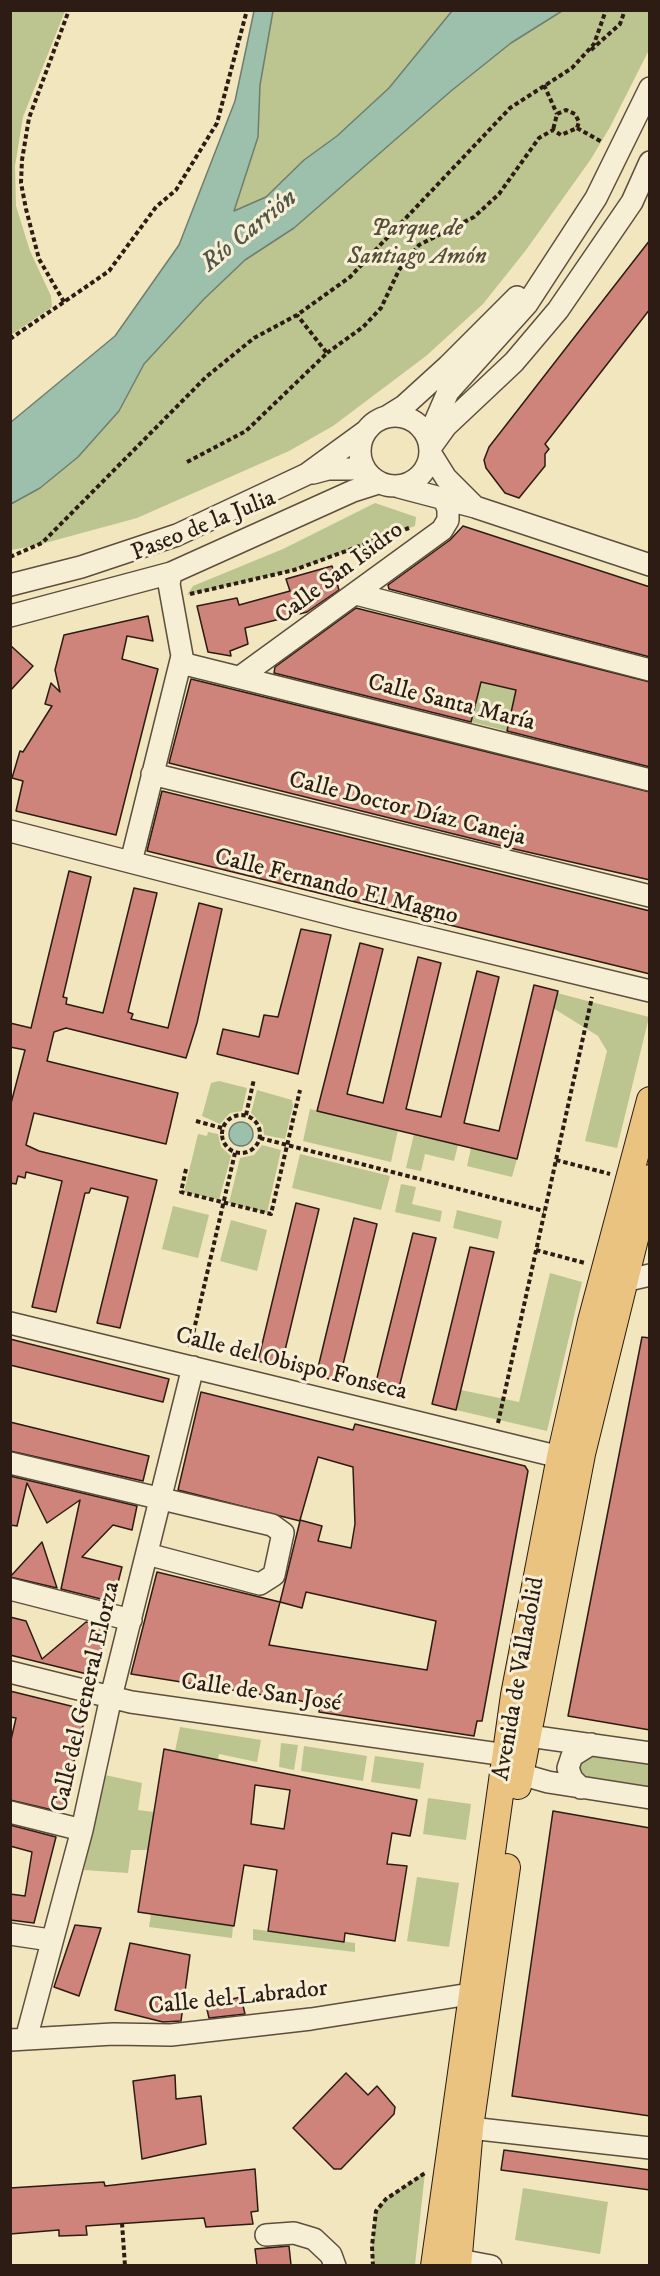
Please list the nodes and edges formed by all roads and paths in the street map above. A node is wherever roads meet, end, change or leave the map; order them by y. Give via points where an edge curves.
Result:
1 (69, 10) edge
2 (247, 10) edge
3 (606, 10) edge
4 (625, 10) edge
5 (572, 68) junction
6 (544, 86) junction
7 (650, 88) edge
8 (557, 114) junction
9 (577, 128) junction
10 (553, 130) junction
11 (619, 151) junction
12 (650, 162) edge
13 (576, 228) junction
14 (64, 302) junction
15 (297, 315) junction
16 (10, 339) edge
17 (327, 353) junction
18 (388, 416) junction
19 (366, 431) junction
20 (430, 447) junction
21 (187, 462) dead end
22 (307, 474) junction
23 (371, 476) junction
24 (399, 487) junction
25 (444, 499) junction
26 (474, 507) junction
27 (442, 530) junction
28 (10, 557) edge
29 (650, 565) edge
30 (171, 573) junction
31 (10, 585) edge
32 (356, 594) junction
33 (172, 599) junction
34 (10, 616) edge
35 (181, 663) junction
36 (650, 670) edge
37 (240, 677) junction
38 (152, 774) junction
39 (650, 780) edge
40 (10, 831) edge
41 (131, 862) junction
42 (650, 896) edge
43 (597, 978) junction
44 (650, 991) edge
45 (254, 1079) dead end
46 (300, 1090) dead end
47 (650, 1100) edge
48 (246, 1115) junction
49 (196, 1121) dead end
50 (222, 1128) junction
51 (260, 1138) junction
52 (287, 1146) junction
53 (235, 1153) junction
54 (556, 1160) junction
55 (186, 1169) dead end
56 (639, 1178) edge
57 (224, 1203) junction
58 (544, 1211) junction
59 (536, 1250) junction
60 (621, 1262) edge
61 (650, 1275) edge
62 (10, 1323) edge
63 (190, 1366) junction
64 (494, 1441) junction
65 (560, 1457) junction
66 (10, 1463) edge
67 (161, 1498) junction
68 (147, 1554) junction
69 (10, 1589) edge
70 (131, 1620) junction
71 (10, 1672) edge
72 (111, 1698) junction
73 (528, 1736) junction
74 (591, 1743) junction
75 (650, 1753) edge
76 (513, 1764) junction
77 (581, 1788) junction
78 (650, 1798) edge
79 (10, 1812) edge
80 (82, 1830) junction
81 (10, 1934) edge
82 (50, 1941) junction
83 (470, 1994) junction
84 (18, 2040) edge
85 (470, 2128) junction
86 (650, 2148) edge
87 (444, 2185) junction
88 (122, 2223) dead end
89 (266, 2235) dead end
90 (458, 2263) edge
91 (124, 2265) edge
92 (335, 2265) edge
93 (373, 2265) edge
94 (434, 2265) edge
95 (491, 2265) edge

1 - 14 path via 29,118 21,183 39,259
2 - 14 path via 217,123 199,156 109,271
3 - 5 path via 594,44
4 - 5 path via 620,24
5 - 6 path
6 - 8 path
6 - 15 path via 510,108 350,277
7 - 11 street
8 - 9 path via 566,110 575,114
8 - 10 path
9 - 10 path via 561,135
9 - 11 path
10 - 17 path via 540,138 499,194 474,217 419,245 399,270 381,308 363,327
11 - 13 street
12 - 20 street via 632,202 558,310 514,362 446,426
13 - 18 street via 507,307 448,366
13 - 20 street via 527,304 448,392
14 - 16 path
15 - 17 path
15 - 28 path via 254,338 206,377 42,543
17 - 21 path via 246,431
18 - 19 street
18 - 20 street via 412,420
19 - 22 street, Paseo de la Julia
19 - 23 street via 360,450
20 - 24 street via 421,476
20 - 26 street via 446,478
22 - 23 street, Paseo de la Julia via 328,469
22 - 31 street, Paseo de la Julia via 177,535 81,567
23 - 24 street
23 - 30 street, Paseo de la Julia via 352,491
24 - 25 street
25 - 26 street
25 - 27 street, Calle San Isidro via 448,520
26 - 29 street
27 - 32 street, Calle San Isidro
27 - 33 path via 415,526 294,570
30 - 33 street
30 - 34 street, Paseo de la Julia
32 - 36 street
32 - 37 street, Calle San Isidro
33 - 35 street
35 - 37 street, Calle Santa María
35 - 38 street
37 - 39 street, Calle Santa María
38 - 41 street
38 - 42 street, Calle Doctor Díaz Caneja
40 - 41 street, Calle Fernando El Magno
41 - 43 street, Calle Fernando El Magno
43 - 44 street, Calle Fernando El Magno
43 - 54 path
45 - 48 path
46 - 52 path
47 - 56 main road, Avenida de Valladolid
48 - 50 path via 229,1119
48 - 51 path via 259,1126
49 - 50 path
50 - 53 path via 225,1146
51 - 52 path
51 - 53 path via 254,1149
52 - 57 path via 272,1214
52 - 58 path
53 - 57 path
54 - 56 path
54 - 58 path
55 - 57 path via 181,1192
56 - 60 main road, Avenida de Valladolid
57 - 63 path
58 - 59 path
59 - 60 path
59 - 64 path
60 - 61 street
60 - 65 main road, Avenida de Valladolid
60 - 73 main road, Avenida de Valladolid
62 - 63 street, Calle del Obispo Fonseca
63 - 64 street, Calle del Obispo Fonseca
63 - 67 street, Calle del General Elorza
64 - 65 street, Calle del Obispo Fonseca
65 - 76 main road, Avenida de Valladolid via 514,1695
66 - 67 street
67 - 68 street, Calle del General Elorza
67 - 68 street via 272,1525 283,1533 274,1575 260,1584
68 - 70 street, Calle del General Elorza
69 - 70 street
70 - 72 street, Calle del General Elorza
71 - 72 street, Calle de San José
72 - 76 street, Calle de San José
72 - 80 street, Calle del General Elorza
73 - 74 street
73 - 76 main road, Avenida de Valladolid
74 - 75 street
74 - 77 street via 572,1756 568,1768
76 - 77 street, Calle de San José
76 - 83 main road, Avenida de Valladolid
76 - 85 main road, Avenida de Valladolid
77 - 78 street, Calle de San José
79 - 80 street
80 - 82 street, Calle del General Elorza
81 - 82 street
82 - 84 street, Calle del General Elorza
83 - 84 street, Calle del Labrador via 311,2019 171,2035
83 - 87 main road, Avenida de Valladolid
85 - 86 street
85 - 90 main road, Avenida de Valladolid
87 - 93 path via 425,2172 386,2199 376,2211
87 - 94 main road, Avenida de Valladolid
88 - 91 path
89 - 92 street via 294,2233 314,2239 331,2255
90 - 95 street

